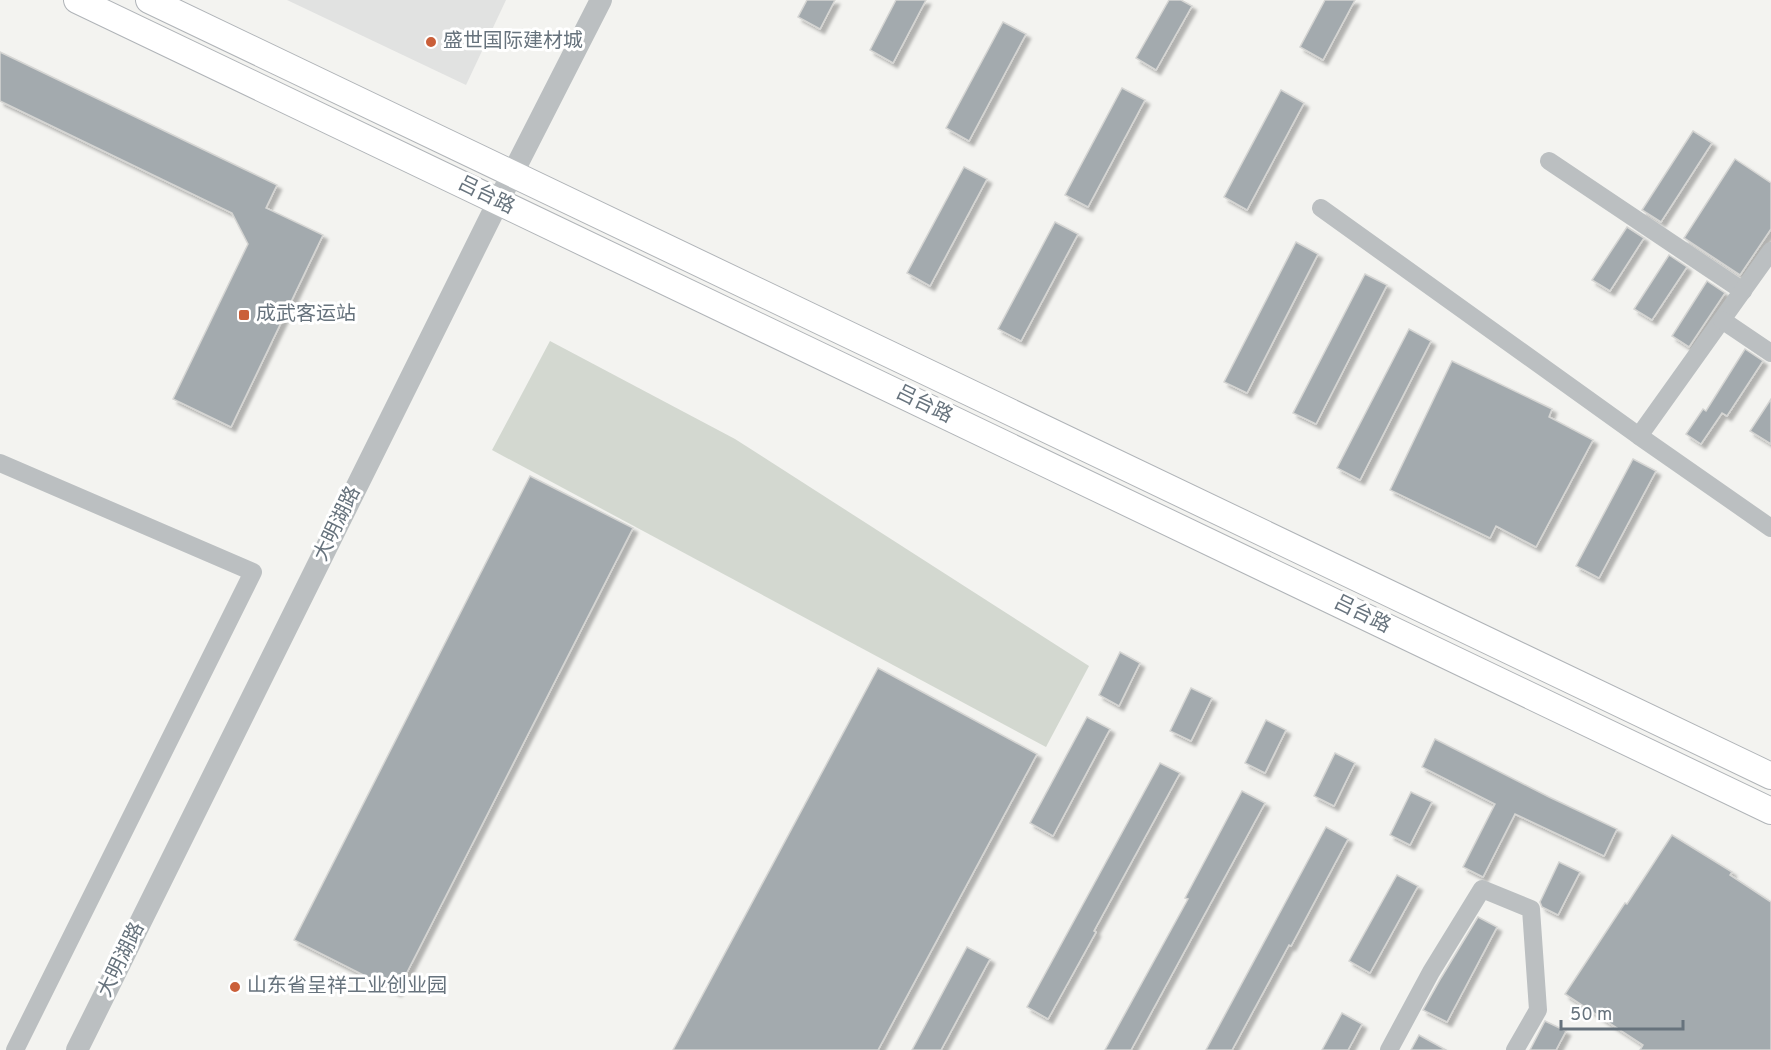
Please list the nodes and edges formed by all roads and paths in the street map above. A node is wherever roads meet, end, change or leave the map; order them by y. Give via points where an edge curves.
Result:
1 (77, 0) edge
2 (148, 0) edge
3 (601, 0) edge
4 (1549, 161) dead end
5 (513, 174) junction
6 (498, 202) junction
7 (1321, 208) dead end
8 (1771, 251) edge
9 (1743, 291) junction
10 (1722, 320) junction
11 (1771, 353) edge
12 (1640, 436) junction
13 (0, 463) edge
14 (1771, 528) edge
15 (1771, 776) edge
16 (1771, 811) edge
17 (15, 1050) edge
18 (77, 1050) edge
19 (1389, 1050) edge
20 (1515, 1050) edge

1 - 6 main road, 吕台路
2 - 5 main road, 吕台路
3 - 5 street, 大明湖路
4 - 9 street
5 - 6 street, 大明湖路
5 - 15 main road, 吕台路
6 - 16 main road, 吕台路
6 - 18 street, 大明湖路
7 - 12 street
8 - 9 street
9 - 10 street
10 - 11 street
10 - 12 street
12 - 14 street
13 - 17 street via 254,572
19 - 20 street via 1482,889 1531,909 1538,1010

